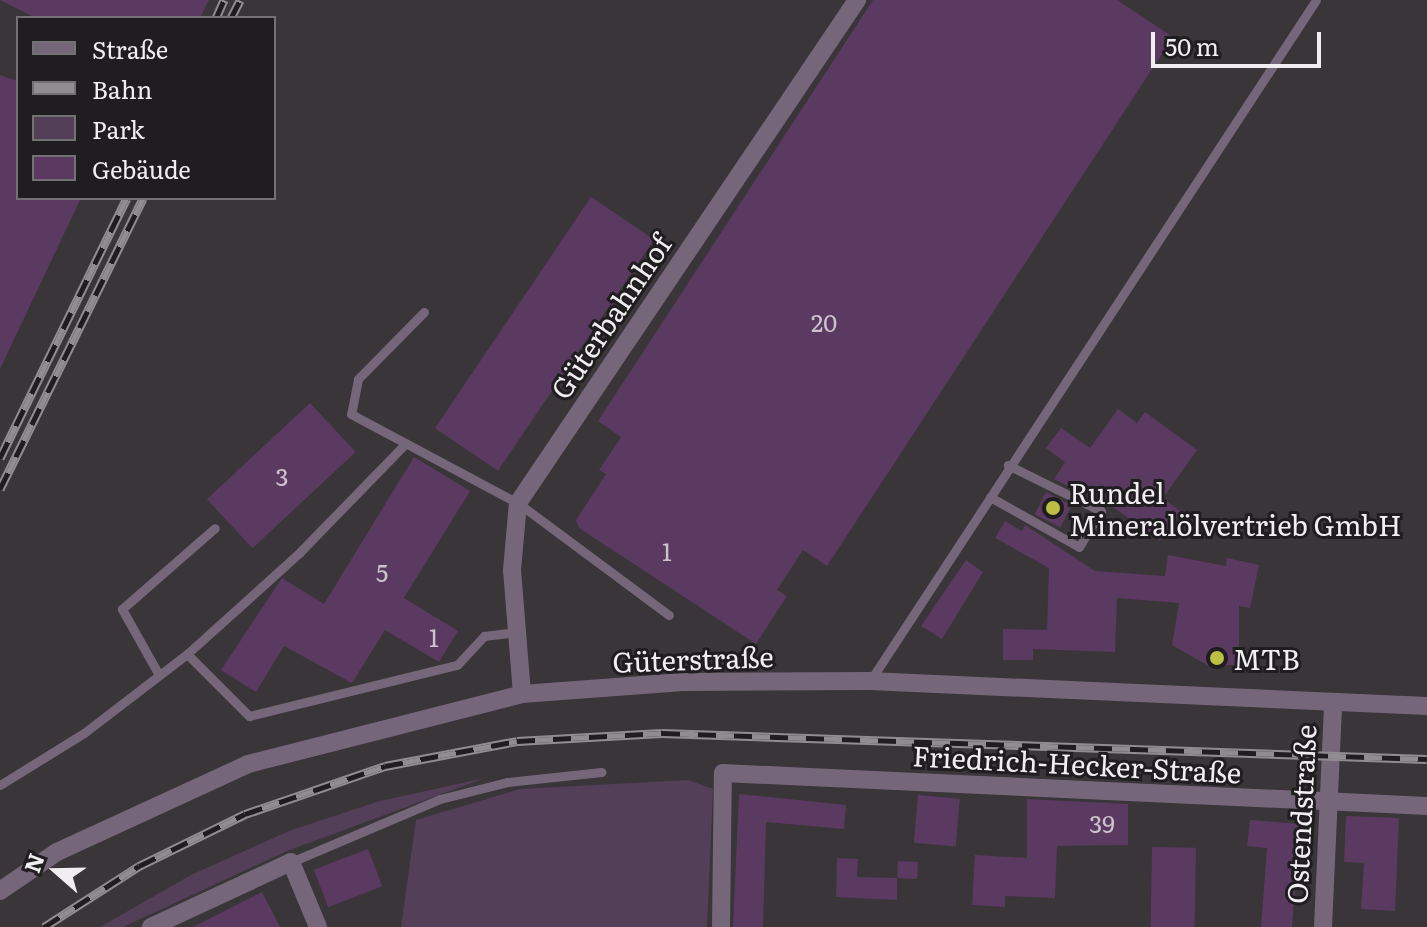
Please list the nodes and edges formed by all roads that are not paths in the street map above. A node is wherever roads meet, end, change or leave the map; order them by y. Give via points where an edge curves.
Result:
1 (857, 0) edge
2 (1316, 0) edge
3 (424, 312) dead end
4 (406, 443) junction
5 (1008, 465) junction
6 (990, 497) junction
7 (518, 503) junction
8 (215, 528) dead end
9 (669, 615) dead end
10 (521, 631) junction
11 (187, 654) junction
12 (159, 675) junction
13 (870, 681) junction
14 (522, 694) junction
15 (1333, 703) junction
16 (1427, 706) edge
17 (601, 772) dead end
18 (0, 785) edge
19 (1331, 805) junction
20 (1427, 806) edge
21 (291, 862) junction
22 (0, 891) edge
23 (151, 927) edge
24 (318, 927) edge
25 (721, 927) edge
26 (1323, 927) edge

1 - 7 street, Güterbahnhof
2 - 5 lane
3 - 4 lane via 358,379 351,414
4 - 7 lane
4 - 11 lane via 299,553
5 - 6 lane
5 - 6 lane via 1101,511 1079,547
6 - 13 lane
7 - 9 lane
7 - 10 street, Güterbahnhof via 512,570
8 - 12 lane via 122,609
10 - 11 lane via 484,636 457,665 249,716
10 - 14 street, Güterbahnhof
11 - 12 lane
12 - 18 lane via 84,733
13 - 14 street, Güterstraße via 680,682
13 - 15 street, Güterstraße
14 - 22 street, Güterstraße via 248,764 57,852
15 - 16 street, Güterstraße
15 - 19 street, Ostendstraße
17 - 21 lane via 507,782 440,799
19 - 20 street, Friedrich-Hecker-Straße
19 - 25 street, Friedrich-Hecker-Straße via 723,773
19 - 26 street, Ostendstraße
21 - 23 street
21 - 24 street

